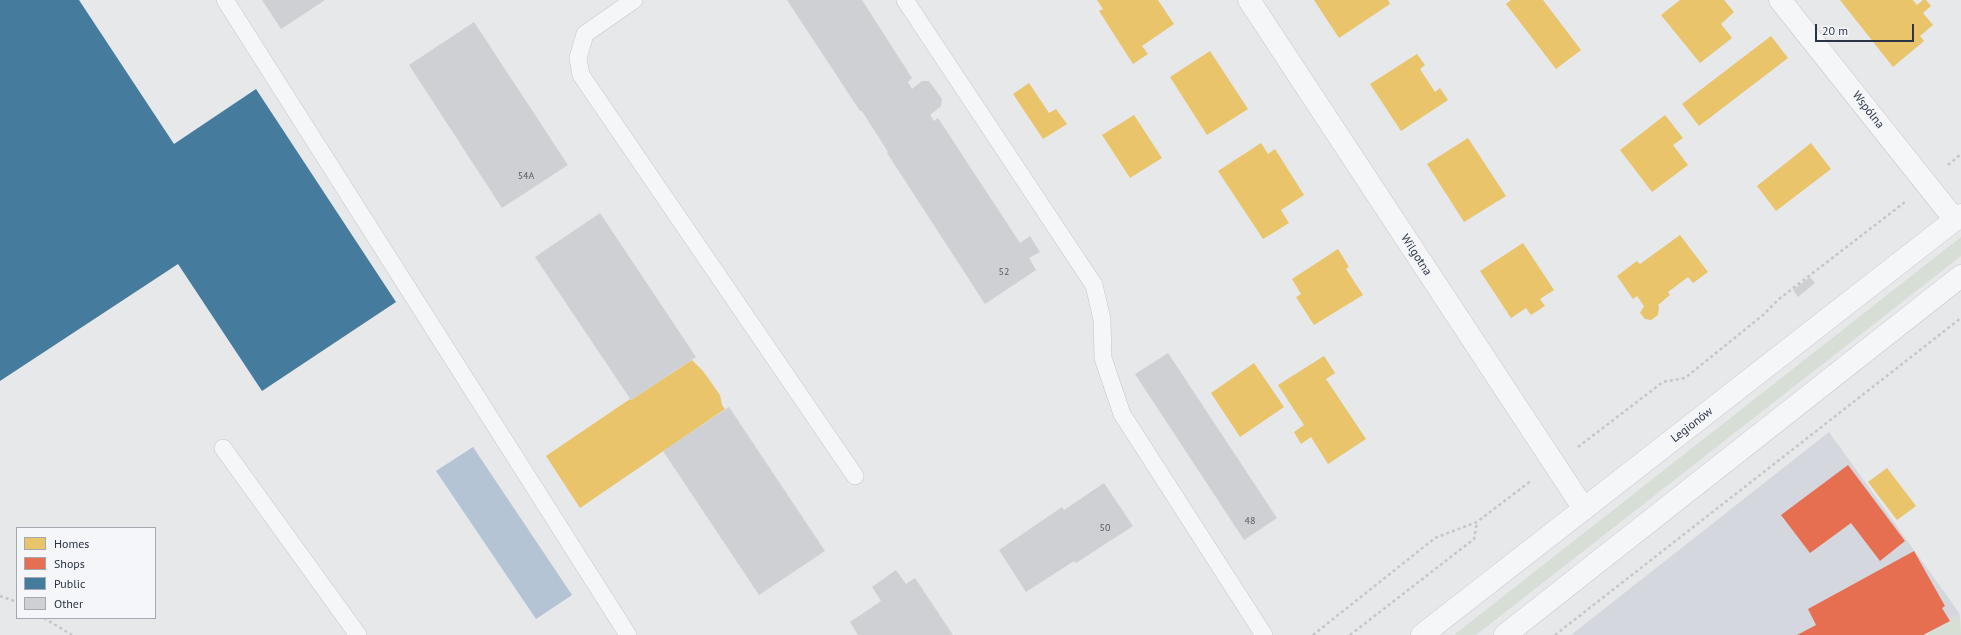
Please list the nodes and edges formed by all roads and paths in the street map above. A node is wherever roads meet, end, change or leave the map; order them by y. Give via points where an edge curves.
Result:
1 (225, 0) edge
2 (634, 0) edge
3 (904, 0) edge
4 (1249, 0) edge
5 (1780, 0) edge
6 (1961, 154) edge
7 (1945, 168) dead end
8 (1908, 199) dead end
9 (1958, 217) edge
10 (1961, 276) edge
11 (1961, 318) edge
12 (223, 448) dead end
13 (1571, 452) dead end
14 (855, 476) dead end
15 (1533, 480) dead end
16 (1584, 509) junction
17 (1477, 522) junction
18 (0, 596) edge
19 (16, 602) edge
20 (46, 619) edge
21 (72, 635) edge
22 (358, 635) edge
23 (628, 635) edge
24 (1264, 635) edge
25 (1313, 635) edge
26 (1350, 635) edge
27 (1422, 635) edge
28 (1505, 635) edge
29 (1555, 635) edge

1 - 23 lane
2 - 14 lane via 585,34 578,58 581,75
3 - 24 lane via 1094,284 1102,319 1103,358 1122,414
4 - 16 street, Wilgotna
5 - 9 street, Wspólna
6 - 7 path
8 - 13 path via 1779,299 1685,378 1663,382
9 - 16 street, Legionów
10 - 28 street
11 - 29 path
12 - 22 lane
15 - 17 path
16 - 27 street, Legionów
17 - 25 path via 1435,538
17 - 26 path via 1474,539
18 - 19 path
20 - 21 path

